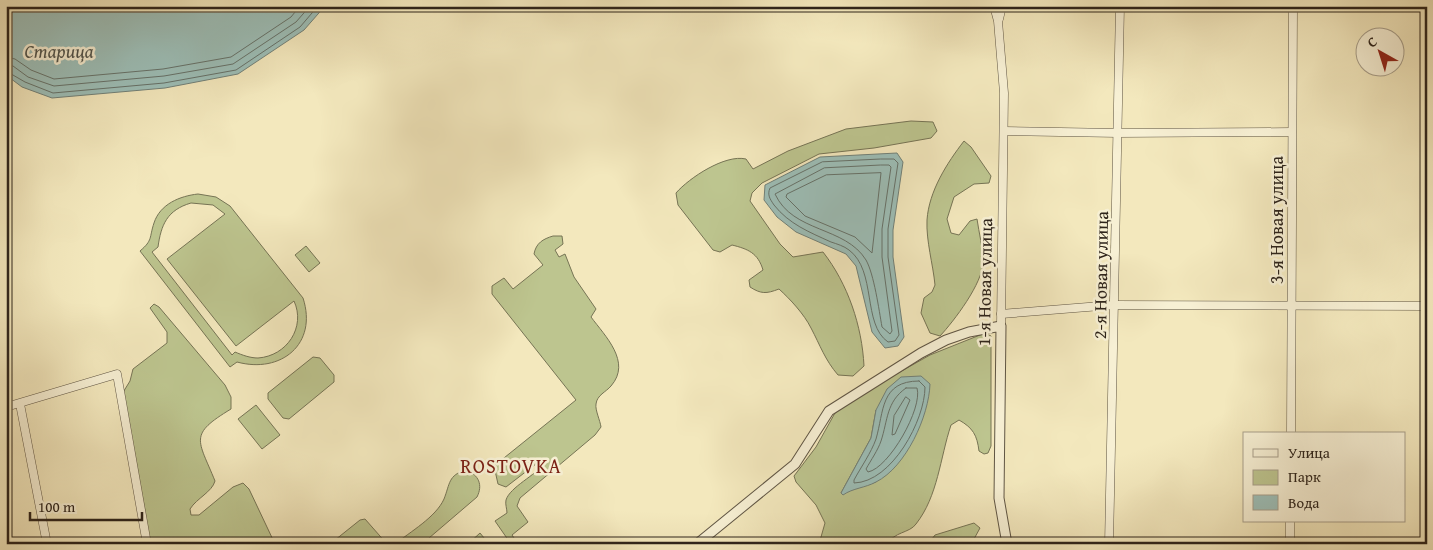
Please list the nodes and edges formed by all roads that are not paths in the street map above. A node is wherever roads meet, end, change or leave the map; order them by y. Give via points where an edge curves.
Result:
1 (994, 6) edge
2 (1002, 6) edge
3 (1120, 6) edge
4 (1293, 6) edge
5 (998, 21) junction
6 (1004, 131) junction
7 (1292, 132) junction
8 (1118, 133) junction
9 (1113, 306) junction
10 (1427, 306) edge
11 (1293, 307) junction
12 (1001, 314) junction
13 (1000, 326) junction
14 (20, 404) junction
15 (6, 407) edge
16 (1291, 432) edge
17 (1290, 522) edge
18 (47, 544) edge
19 (147, 544) edge
20 (697, 544) edge
21 (1007, 544) edge
22 (1109, 544) edge
23 (1290, 544) edge

1 - 5 street
2 - 5 street
3 - 8 street, 2-я Новая улица
4 - 7 street, 3-я Новая улица
5 - 6 street, 1-я Новая улица
6 - 8 street
6 - 12 street, 1-я Новая улица
7 - 8 street
7 - 11 street, 3-я Новая улица
8 - 9 street, 2-я Новая улица
9 - 11 street
9 - 12 street
9 - 22 street, 2-я Новая улица via 1115,349
10 - 11 street
11 - 16 street, 3-я Новая улица
12 - 13 street, 1-я Новая улица
13 - 20 street via 969,332 921,352 830,411 795,464
13 - 21 street, 1-я Новая улица via 999,498
14 - 15 street
14 - 18 street
14 - 19 street via 117,374
17 - 23 street

